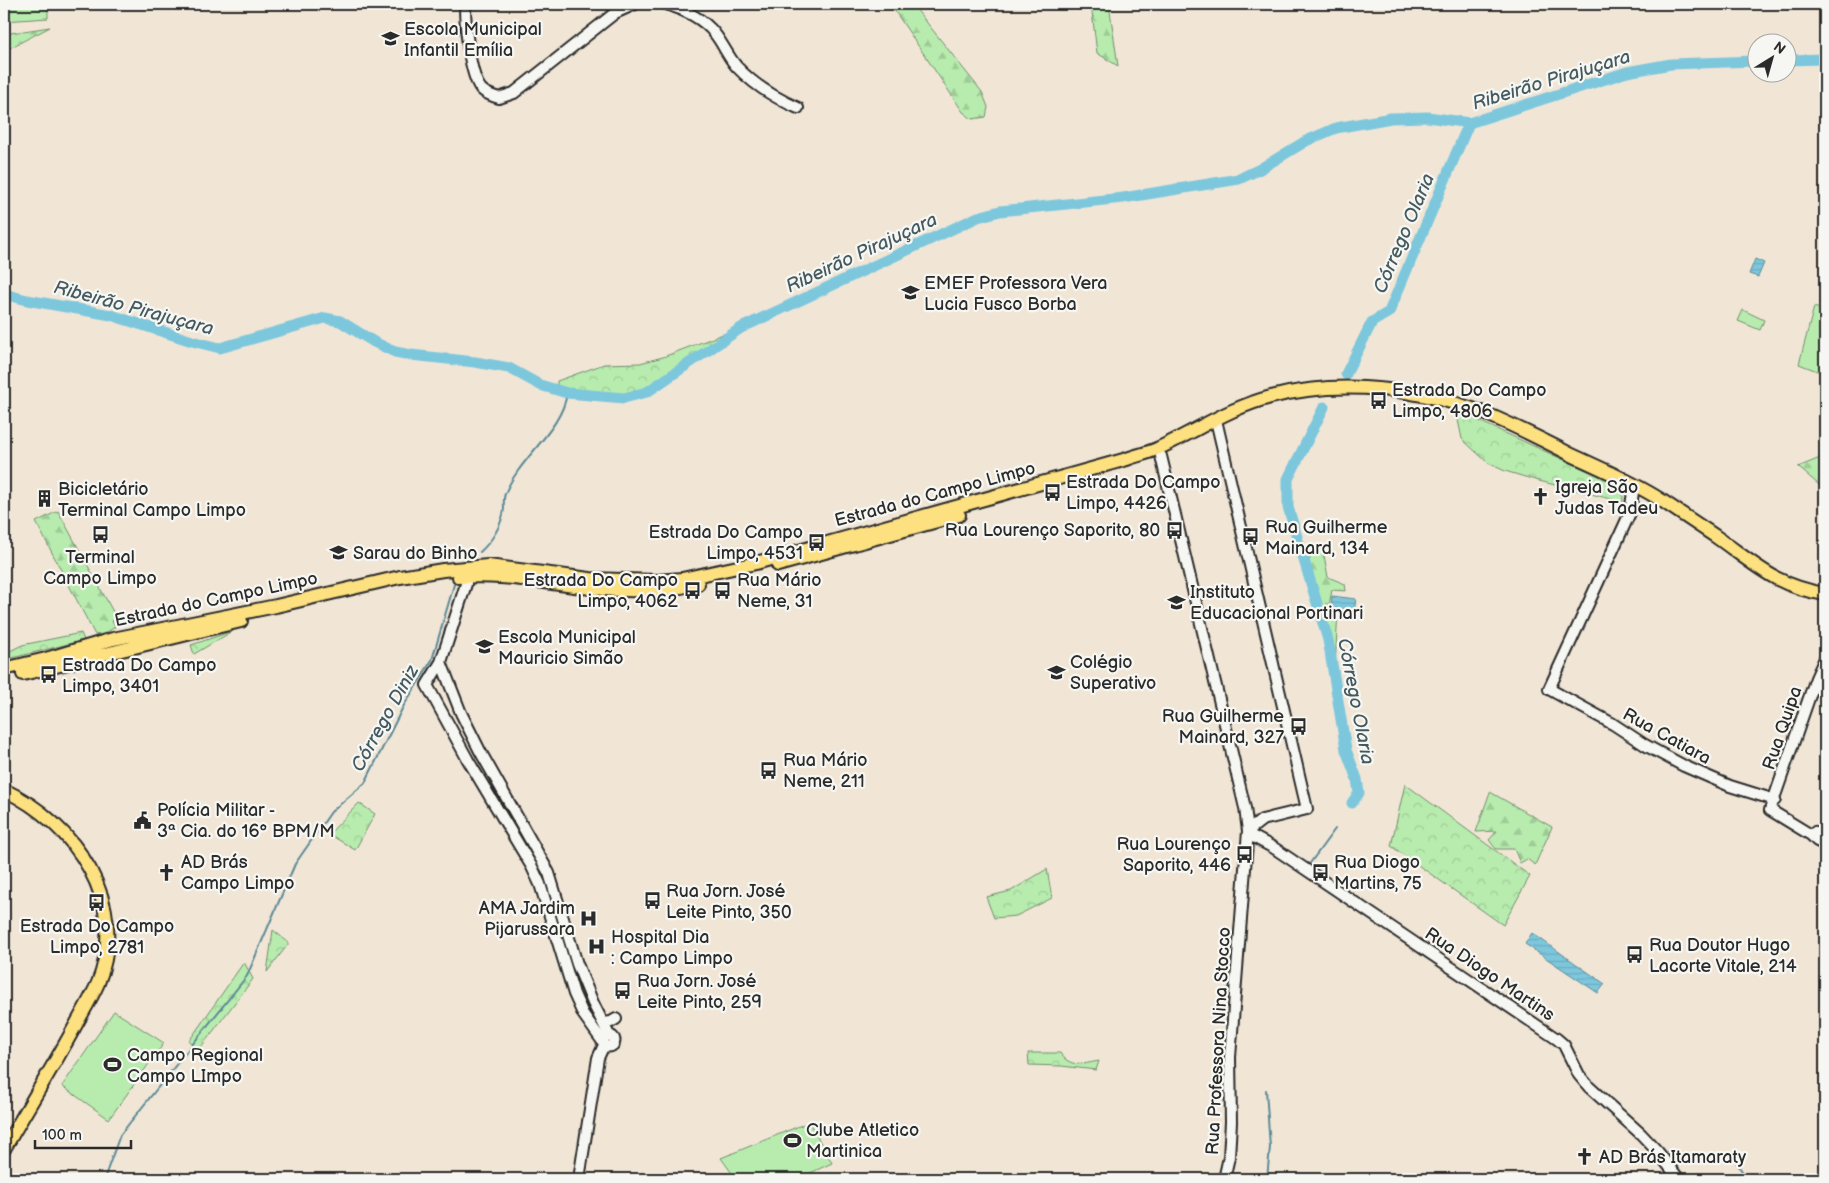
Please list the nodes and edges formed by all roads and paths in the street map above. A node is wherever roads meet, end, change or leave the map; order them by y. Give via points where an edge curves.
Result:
1 (465, 4) edge
2 (635, 4) edge
3 (666, 4) edge
4 (798, 108) dead end
5 (1458, 413) junction
6 (1487, 415) junction
7 (1216, 423) junction
8 (1161, 456) junction
9 (1634, 488) junction
10 (466, 572) junction
11 (1825, 594) edge
12 (1825, 600) edge
13 (114, 639) junction
14 (95, 657) junction
15 (1825, 658) edge
16 (441, 662) junction
17 (4, 669) edge
18 (4, 678) edge
19 (4, 790) edge
20 (4, 795) edge
21 (1772, 805) junction
22 (1245, 808) junction
23 (47, 818) junction
24 (1262, 820) junction
25 (1248, 832) junction
26 (1825, 843) edge
27 (616, 1019) dead end
28 (604, 1023) junction
29 (606, 1041) junction
30 (4, 1149) edge
31 (579, 1179) edge
32 (1224, 1179) edge
33 (1679, 1179) edge

1 - 2 street via 475,80 482,90 498,98 514,93 615,13
3 - 4 street via 700,20 714,32 735,65 749,79 770,95
5 - 6 main road via 1468,410
5 - 7 main road, Estrada do Campo Limpo via 1432,405 1376,396 1327,396 1266,406
5 - 9 main road, Estrada do Campo Limpo
6 - 7 main road, Estrada do Campo Limpo via 1424,396 1352,388 1270,397 1231,411
6 - 9 main road, Estrada do Campo Limpo
7 - 8 main road, Estrada do Campo Limpo
7 - 10 main road, Estrada do Campo Limpo via 1127,459 714,573 631,581 488,566
7 - 24 street via 1308,809
8 - 10 main road, Estrada do Campo Limpo via 757,571 682,587 612,590
8 - 22 street, Rua Professora Nina Stocco
9 - 11 main road, Estrada do Campo Limpo via 1654,495 1768,575 1785,584
9 - 12 main road, Estrada do Campo Limpo via 1766,583 1790,593
9 - 21 street, Rua Catiara via 1630,513 1549,689 1684,766
10 - 13 main road, Estrada do Campo Limpo via 400,577
10 - 14 main road, Estrada do Campo Limpo via 244,620
10 - 16 street via 466,584
13 - 14 main road
13 - 17 main road, Estrada do Campo Limpo
14 - 18 main road, Estrada do Campo Limpo
15 - 21 street, Rua Quipa
16 - 28 street via 465,722 548,873 577,964
16 - 29 street via 426,684 532,867 574,994 583,1014
19 - 23 main road
20 - 23 main road
21 - 26 street, Rua Catiara via 1817,841
22 - 24 street
22 - 25 street, Rua Professora Nina Stocco
23 - 30 main road via 71,840 94,876 104,914 106,949 98,982 90,998
24 - 25 street
25 - 32 street, Rua Professora Nina Stocco via 1231,1051 1229,1157
25 - 33 street, Rua Diogo Martins via 1558,1039 1584,1081 1641,1134
27 - 28 street
28 - 29 street
29 - 31 street via 598,1058

